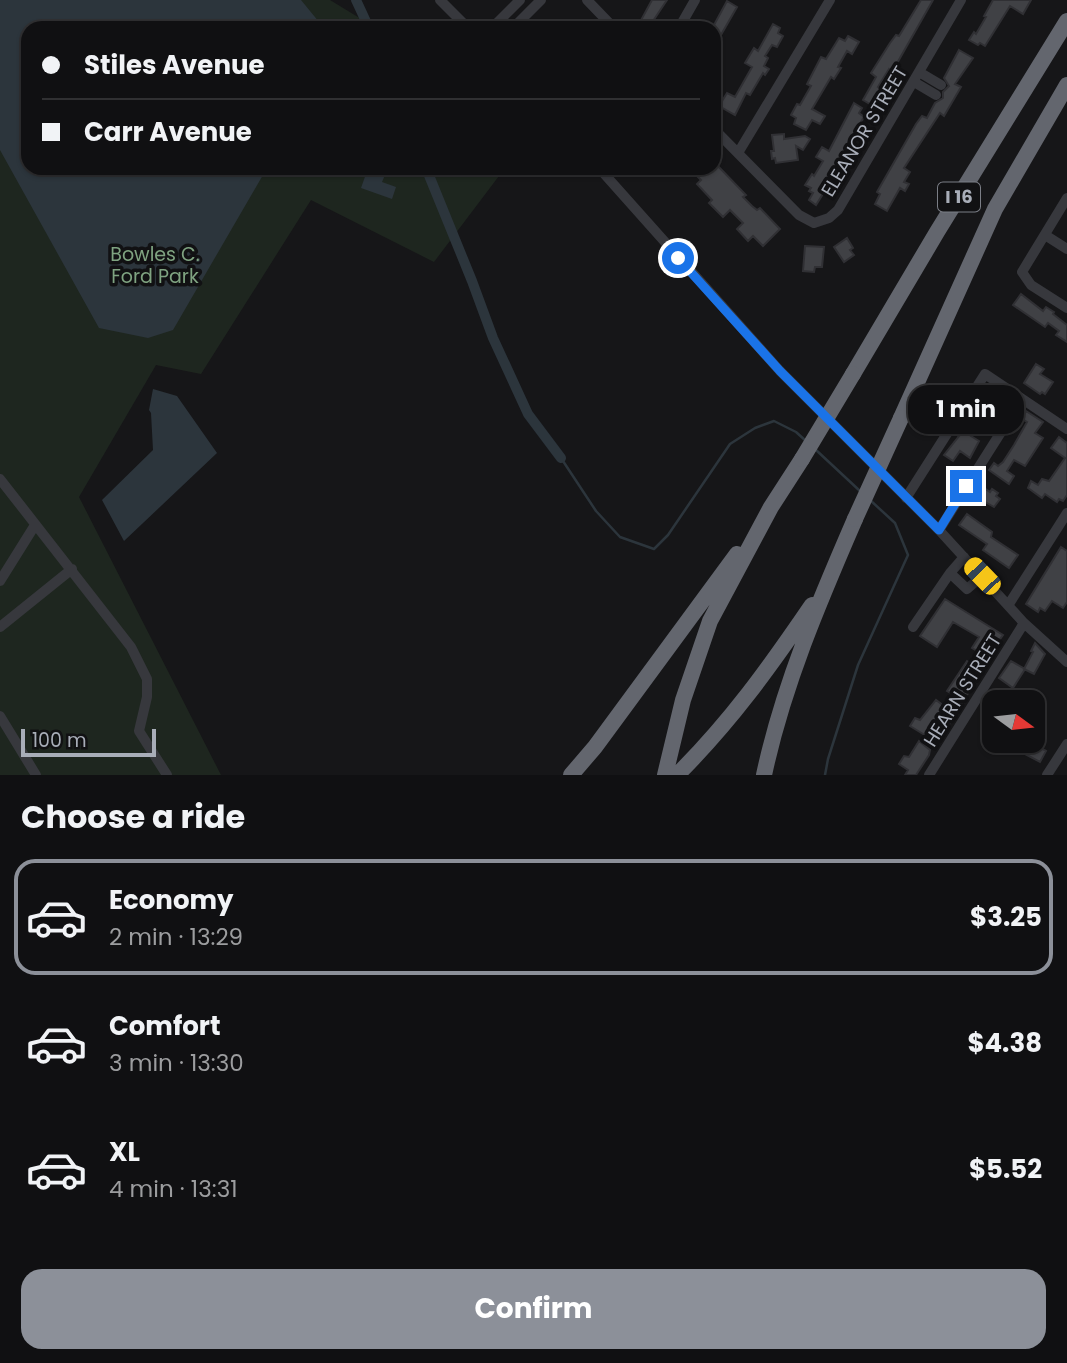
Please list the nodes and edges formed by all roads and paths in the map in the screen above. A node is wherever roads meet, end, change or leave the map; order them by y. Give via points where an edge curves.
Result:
1 (440, 0) edge
2 (520, 0) edge
3 (541, 0) edge
4 (587, 0) edge
5 (695, 0) edge
6 (830, 0) edge
7 (961, 0) edge
8 (461, 21) edge
9 (499, 21) edge
10 (520, 21) edge
11 (607, 21) edge
12 (683, 21) edge
13 (1067, 21) edge
14 (917, 77) junction
15 (1067, 85) edge
16 (938, 90) dead end
17 (721, 136) edge
18 (738, 153) junction
19 (605, 175) edge
20 (1067, 198) edge
21 (1045, 234) junction
22 (1067, 248) edge
23 (1067, 308) edge
24 (1022, 399) junction
25 (1067, 429) edge
26 (0, 480) edge
27 (906, 498) junction
28 (771, 507) junction
29 (1067, 513) edge
30 (35, 525) junction
31 (939, 530) junction
32 (964, 557) junction
33 (72, 569) junction
34 (950, 573) junction
35 (982, 576) junction
36 (829, 580) junction
37 (0, 581) edge
38 (1009, 604) junction
39 (1024, 623) junction
40 (0, 627) edge
41 (913, 627) dead end
42 (1067, 662) edge
43 (0, 716) edge
44 (1067, 744) edge
45 (36, 775) edge
46 (167, 775) edge
47 (571, 775) edge
48 (665, 775) edge
49 (677, 775) edge
50 (764, 775) edge
51 (929, 775) edge
52 (1047, 775) edge

1 - 8 street
2 - 9 street
3 - 10 street
4 - 11 street
5 - 12 street
6 - 18 street
7 - 14 street, ELEANOR STREET
13 - 28 highway, I 16, bridge
14 - 16 street
14 - 18 street, ELEANOR STREET via 829,218 814,223 799,215
15 - 36 highway, I 16, bridge via 995,209
17 - 18 street, ELEANOR STREET
19 - 27 street via 780,371
20 - 21 street
21 - 22 street
21 - 23 street via 1022,271 1031,285
24 - 25 street
24 - 27 street via 985,374
24 - 31 street
26 - 30 street
27 - 31 street
28 - 47 highway
28 - 48 highway, I 16 via 710,621
29 - 38 street
30 - 33 street
30 - 37 street
31 - 32 street
32 - 34 street
32 - 35 street
33 - 40 street
33 - 46 street via 131,647 147,679 139,731
34 - 35 street via 967,589
34 - 41 street
35 - 38 street
36 - 49 highway via 757,685
36 - 50 highway, I 16 via 787,689
38 - 39 street
39 - 42 street
39 - 51 street, HEARN STREET
43 - 45 street
44 - 52 street

